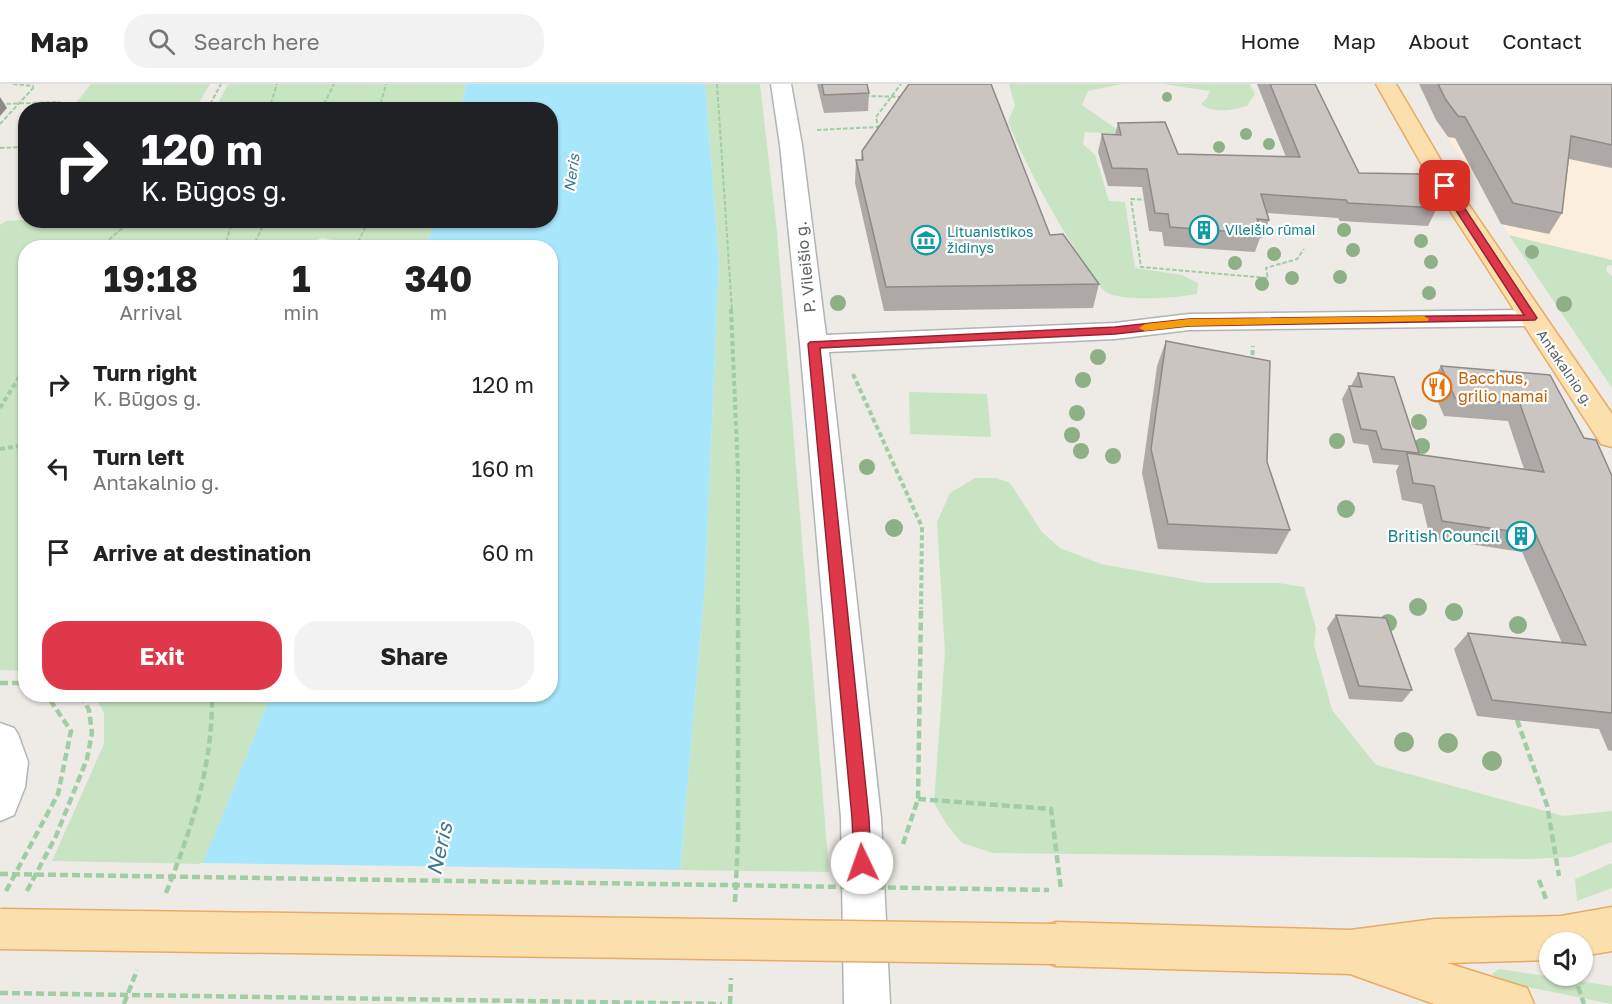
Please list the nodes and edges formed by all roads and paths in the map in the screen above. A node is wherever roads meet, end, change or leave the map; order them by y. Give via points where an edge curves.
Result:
1 (13, 84) edge
2 (221, 84) edge
3 (277, 84) edge
4 (334, 84) edge
5 (386, 84) edge
6 (717, 84) edge
7 (781, 84) edge
8 (901, 84) edge
9 (1386, 84) edge
10 (864, 96) edge
11 (914, 97) edge
12 (891, 98) junction
13 (19, 102) edge
14 (211, 102) edge
15 (271, 102) edge
16 (325, 102) edge
17 (381, 102) edge
18 (18, 103) joint
19 (0, 104) edge
20 (0, 124) edge
21 (789, 132) junction
22 (18, 147) edge
23 (0, 148) edge
24 (1150, 200) edge
25 (123, 228) edge
26 (108, 240) edge
27 (1304, 249) dead end
28 (1531, 318) junction
29 (826, 344) junction
30 (1253, 354) dead end
31 (1251, 370) edge
32 (18, 379) edge
33 (0, 408) edge
34 (1612, 437) edge
35 (18, 446) edge
36 (0, 449) edge
37 (0, 683) edge
38 (18, 683) edge
39 (52, 702) edge
40 (84, 702) edge
41 (213, 702) edge
42 (1517, 720) edge
43 (0, 740) edge
44 (0, 802) edge
45 (189, 835) dead end
46 (0, 874) edge
47 (1559, 876) dead end
48 (1049, 890) dead end
49 (1061, 890) dead end
50 (0, 902) edge
51 (735, 909) dead end
52 (11, 914) edge
53 (1612, 929) edge
54 (1350, 952) junction
55 (732, 969) dead end
56 (1578, 986) edge
57 (0, 993) edge
58 (722, 1004) edge
59 (730, 1004) edge
60 (867, 1004) edge
61 (1511, 1004) edge
62 (1584, 1004) edge

1 - 13 path via 35,86
2 - 14 path
3 - 15 path
4 - 16 path
5 - 17 path
6 - 51 path via 729,248 738,472
7 - 21 street, P. Vileišio g.
8 - 12 path
9 - 28 main road, Antakalnio g. via 1445,186
10 - 12 path
11 - 12 path
12 - 21 path via 876,117 878,127
18 - 19 path
18 - 20 path
21 - 29 street, P. Vileišio g.
22 - 23 path
24 - 27 path via 1131,199 1141,267 1268,278 1266,268 1297,259
25 - 26 path
28 - 29 street via 1189,322 1115,331
28 - 34 main road, Antakalnio g.
29 - 49 path via 922,527 918,800 1051,809
29 - 60 street, P. Vileišio g. via 861,818
30 - 31 path
32 - 33 path
35 - 36 path
37 - 38 path
39 - 50 path via 71,730 58,794
40 - 52 path via 92,733 87,759 56,836
41 - 45 path via 214,721 203,794
42 - 47 path via 1547,805
43 - 44 street via 6,746 8,763 7,783
46 - 48 path, bridge
52 - 54 main road, bridge
53 - 54 main road via 1561,938 1435,941
54 - 61 main road
55 - 59 path
56 - 62 path
57 - 58 path, bridge

